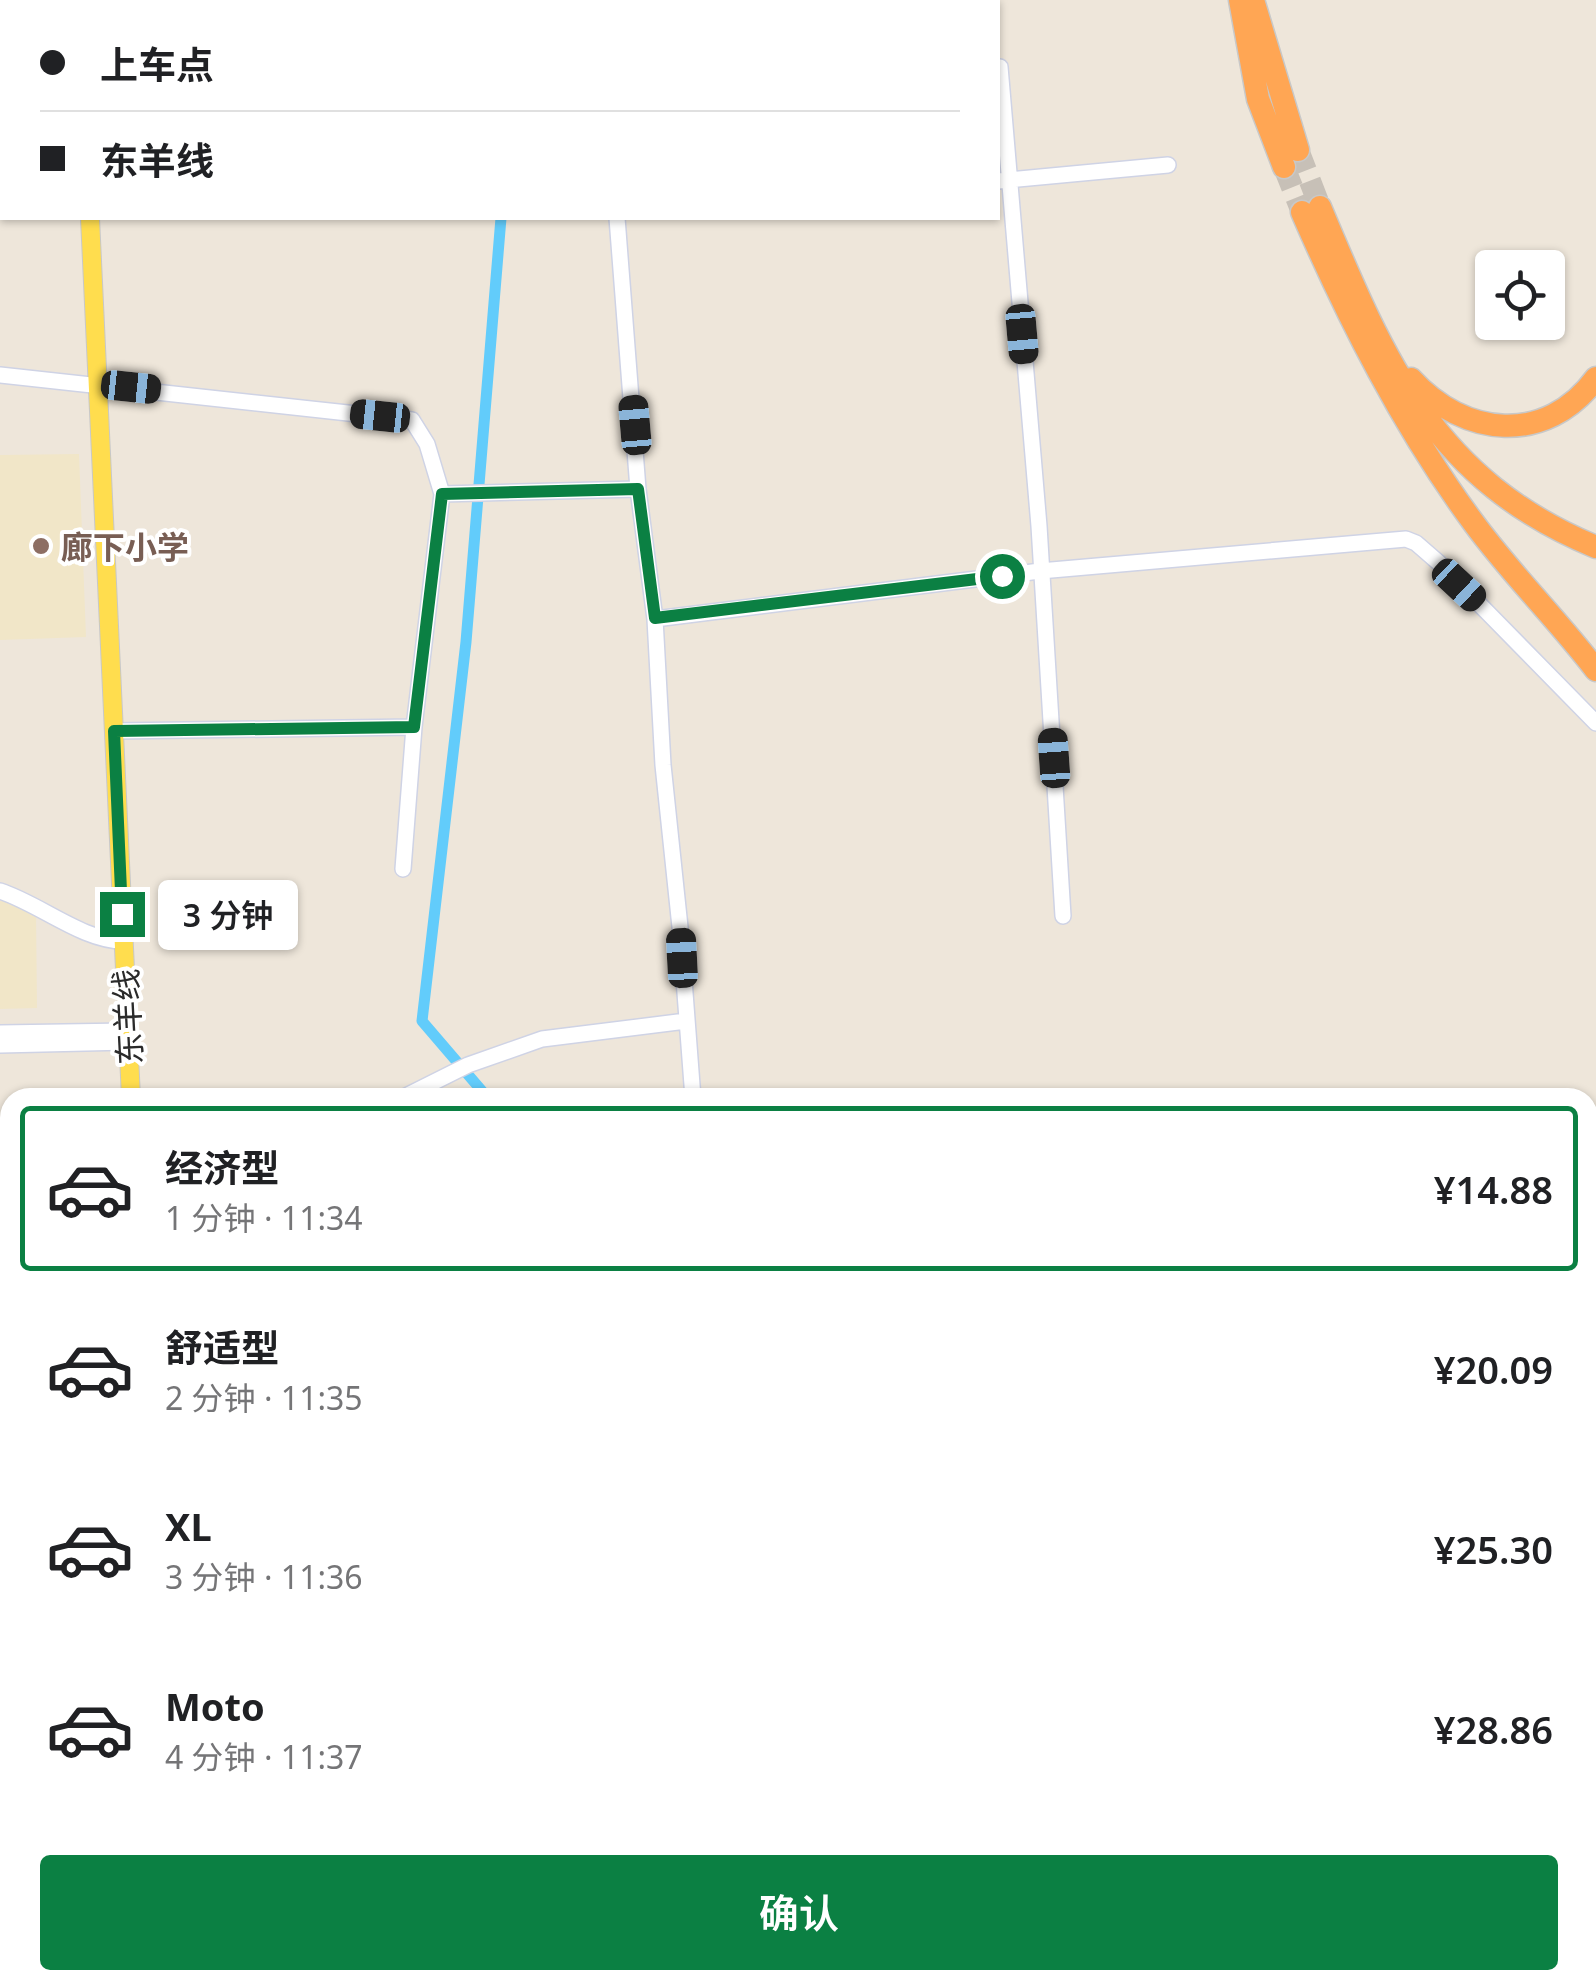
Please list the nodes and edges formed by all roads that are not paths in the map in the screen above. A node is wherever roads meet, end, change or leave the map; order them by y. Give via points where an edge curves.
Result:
1 (1247, 3) edge
2 (1000, 67) dead end
3 (1291, 158) tunnel mouth
4 (1168, 165) dead end
5 (1003, 180) edge
6 (1311, 210) tunnel mouth
7 (90, 220) edge
8 (616, 220) edge
9 (1374, 343) junction
10 (0, 375) edge
11 (1596, 378) edge
12 (96, 384) junction
13 (638, 489) junction
14 (449, 494) junction
15 (1568, 540) junction
16 (1596, 547) edge
17 (1596, 558) edge
18 (1040, 571) junction
19 (655, 618) junction
20 (1596, 670) edge
21 (1596, 724) edge
22 (414, 727) junction
23 (114, 731) junction
24 (403, 869) dead end
25 (0, 891) edge
26 (1063, 916) dead end
27 (123, 941) junction
28 (686, 1022) junction
29 (0, 1033) edge
30 (128, 1036) junction
31 (0, 1045) edge
32 (131, 1088) edge
33 (424, 1088) edge
34 (692, 1088) edge

1 - 3 highway via 1258,99
2 - 5 street
4 - 5 street
5 - 18 street
6 - 9 highway via 1335,288
7 - 12 main road, 东羊线
8 - 13 street
9 - 11 highway via 1448,412 1485,425 1548,418 1580,398
9 - 15 highway via 1472,472
9 - 20 highway via 1405,418 1472,522
10 - 12 street
12 - 14 street via 412,420
12 - 23 main road, 东羊线
13 - 14 street
13 - 19 street
14 - 22 street
15 - 16 highway
15 - 17 highway
18 - 19 street
18 - 21 street via 1406,539 1439,563
18 - 26 street
19 - 28 street
22 - 23 street
22 - 24 street
23 - 27 main road, 东羊线
25 - 27 street via 104,941
27 - 30 main road, 东羊线
28 - 33 street via 542,1039
28 - 34 street
29 - 30 street
30 - 31 street
30 - 32 main road, 东羊线

